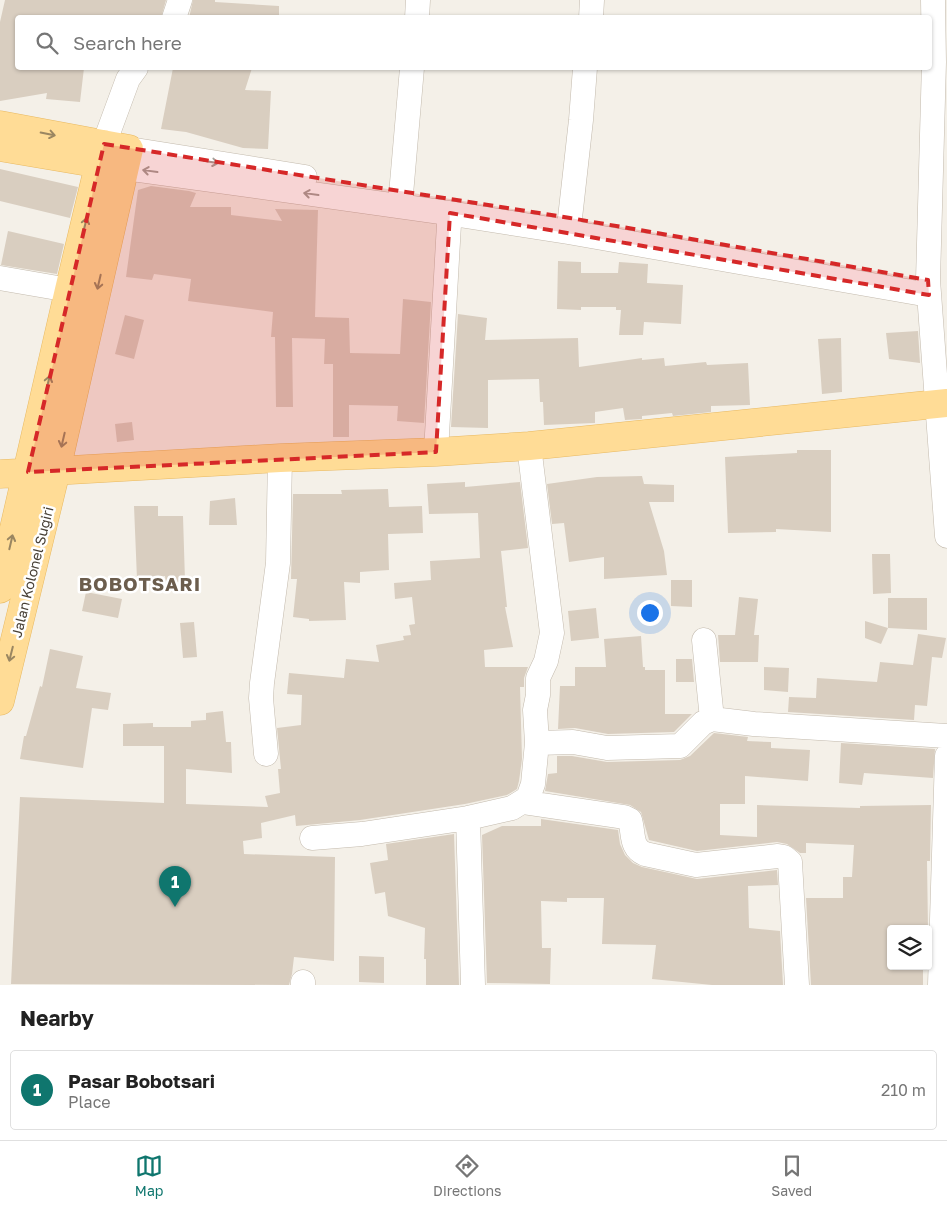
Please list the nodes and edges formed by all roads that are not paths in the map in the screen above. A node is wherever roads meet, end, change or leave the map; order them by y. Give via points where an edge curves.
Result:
1 (180, 0) edge
2 (418, 0) edge
3 (592, 0) edge
4 (933, 0) edge
5 (175, 15) edge
6 (417, 15) edge
7 (591, 15) edge
8 (135, 70) edge
9 (412, 70) edge
10 (585, 70) edge
11 (0, 125) edge
12 (0, 148) edge
13 (114, 156) junction
14 (401, 199) junction
15 (448, 213) junction
16 (570, 218) junction
17 (0, 278) edge
18 (928, 288) junction
19 (69, 290) junction
20 (942, 403) edge
21 (529, 446) junction
22 (436, 452) junction
23 (280, 458) junction
24 (56, 471) junction
25 (28, 472) junction
26 (0, 474) edge
27 (947, 536) edge
28 (0, 589) edge
29 (704, 640) dead end
30 (0, 701) edge
31 (712, 719) junction
32 (947, 736) edge
33 (537, 743) junction
34 (266, 754) dead end
35 (947, 756) edge
36 (522, 802) junction
37 (468, 818) junction
38 (312, 838) dead end
39 (473, 985) edge
40 (797, 985) edge
41 (940, 985) edge

1 - 5 street
2 - 6 street
3 - 7 street
4 - 18 street
8 - 13 street via 128,79
9 - 14 street
10 - 16 street
11 -> 13 main road
12 - 13 main road
13 - 14 street
19 -> 13 main road
13 -> 24 main road, Jalan Kolonel Sugiri
14 - 15 street
14 - 16 street
15 - 18 street
15 - 22 street
16 - 18 street
17 - 19 street
18 - 20 street
25 -> 19 main road
20 - 21 main road
20 - 27 street
21 - 22 main road
21 - 33 street via 552,633 546,661 538,678 535,710
22 - 23 main road
23 - 24 main road
23 - 34 street via 278,563 261,698
24 - 25 main road
24 -> 30 main road, Jalan Kolonel Sugiri
25 - 26 main road
28 -> 25 main road
29 - 31 street
31 - 32 street
31 - 33 street via 703,723 680,746 607,748 573,742
33 - 36 street via 533,784 528,798
35 - 41 street
36 - 37 street via 512,808
36 - 40 street via 624,817 630,820 637,850 644,854 696,865 778,856 788,859
37 - 38 street
37 - 39 street

